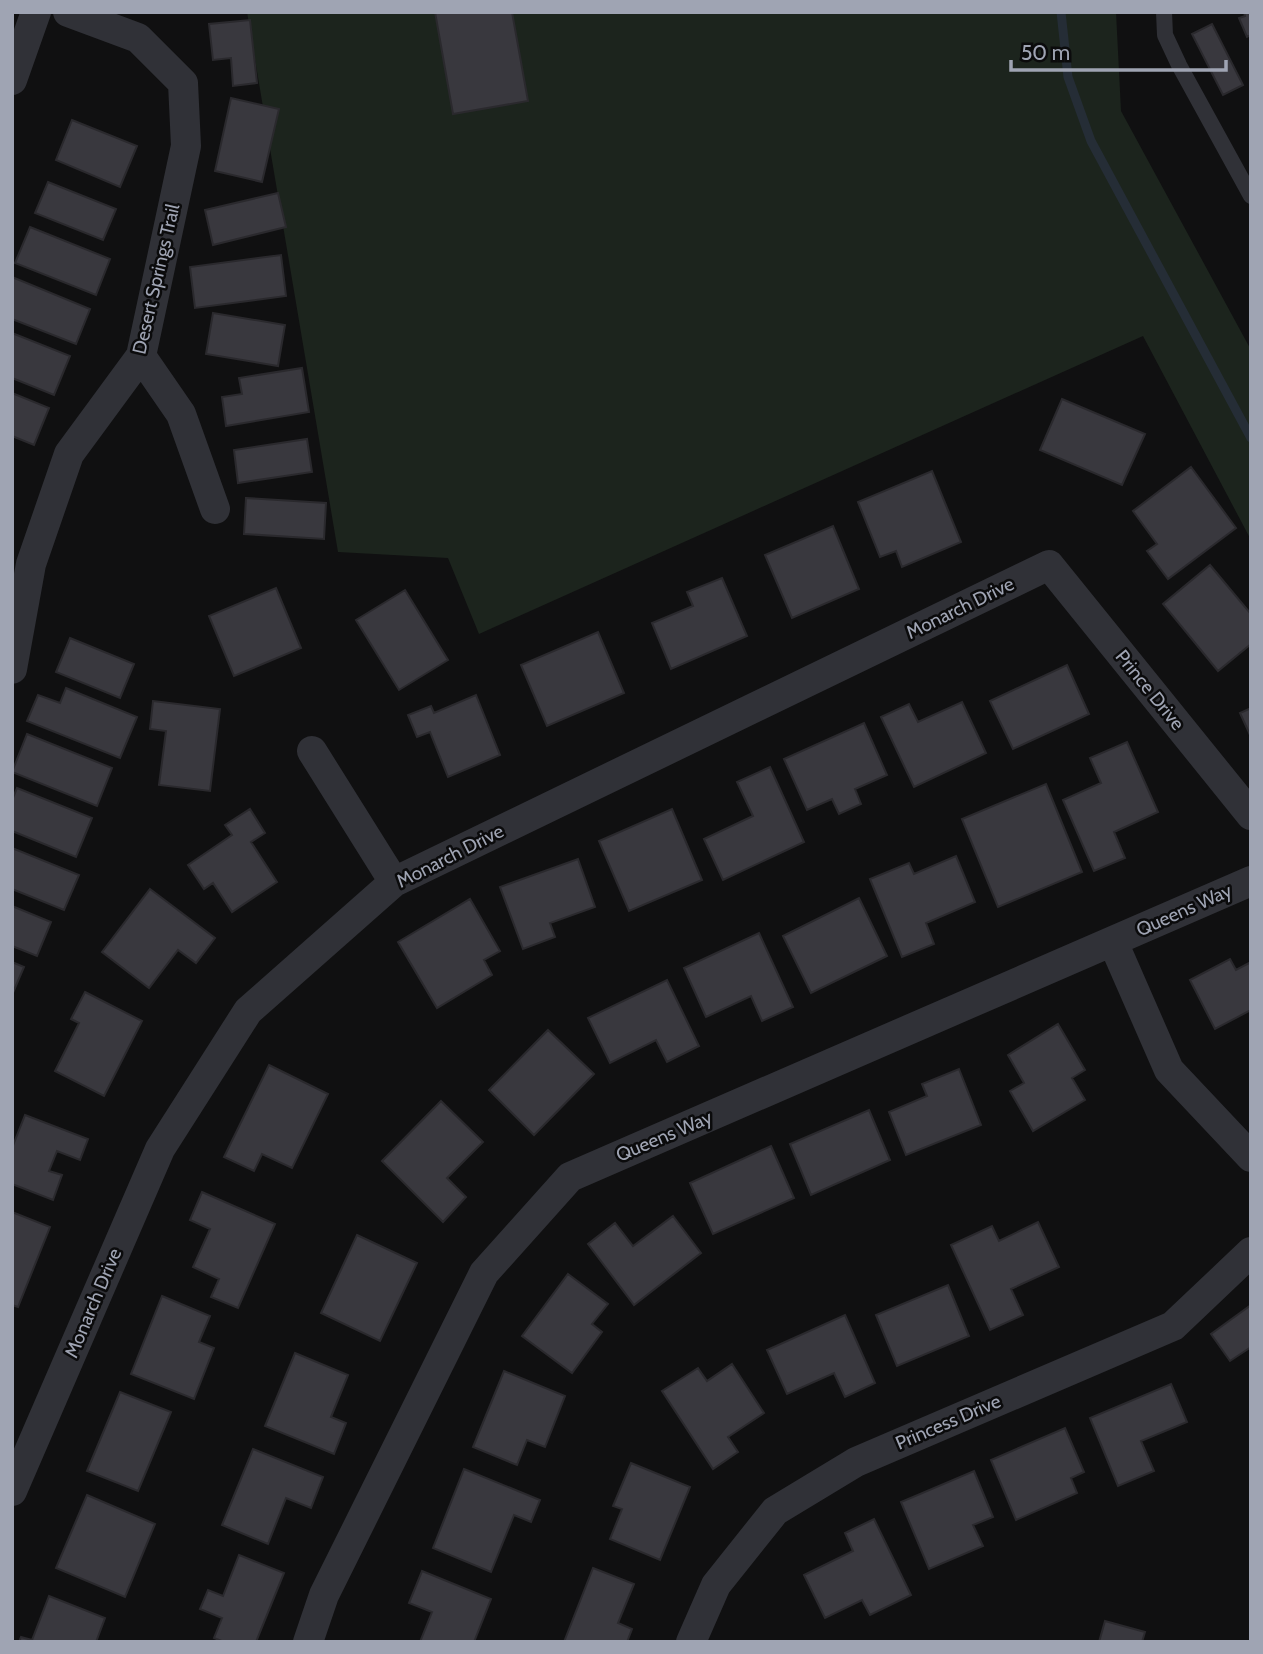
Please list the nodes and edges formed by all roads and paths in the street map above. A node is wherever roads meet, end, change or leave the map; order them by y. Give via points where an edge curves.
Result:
1 (36, 12) edge
2 (68, 12) edge
3 (1164, 12) edge
4 (12, 80) edge
5 (1251, 196) edge
6 (141, 356) junction
7 (215, 509) dead end
8 (1049, 565) joint
9 (12, 669) edge
10 (312, 751) dead end
11 (1251, 815) edge
12 (1251, 881) edge
13 (394, 882) junction
14 (1113, 942) junction
15 (1251, 1157) edge
16 (1251, 1252) edge
17 (12, 1490) edge
18 (307, 1642) edge
19 (691, 1642) edge

1 - 4 street
2 - 6 street, Desert Springs Trail via 138,38 183,83 186,146
3 - 5 lane via 1165,35
6 - 7 street via 181,414
6 - 9 street, Desert Springs Trail via 69,454 31,564
8 - 11 street, Prince Drive
8 - 13 street, Monarch Drive
10 - 13 street
12 - 14 street, Queens Way
13 - 17 street, Monarch Drive via 248,1011 160,1149
14 - 15 street via 1169,1070
14 - 18 street, Queens Way via 570,1177 484,1273 324,1595
16 - 19 street, Princess Drive via 1172,1326 856,1462 775,1511 716,1585

